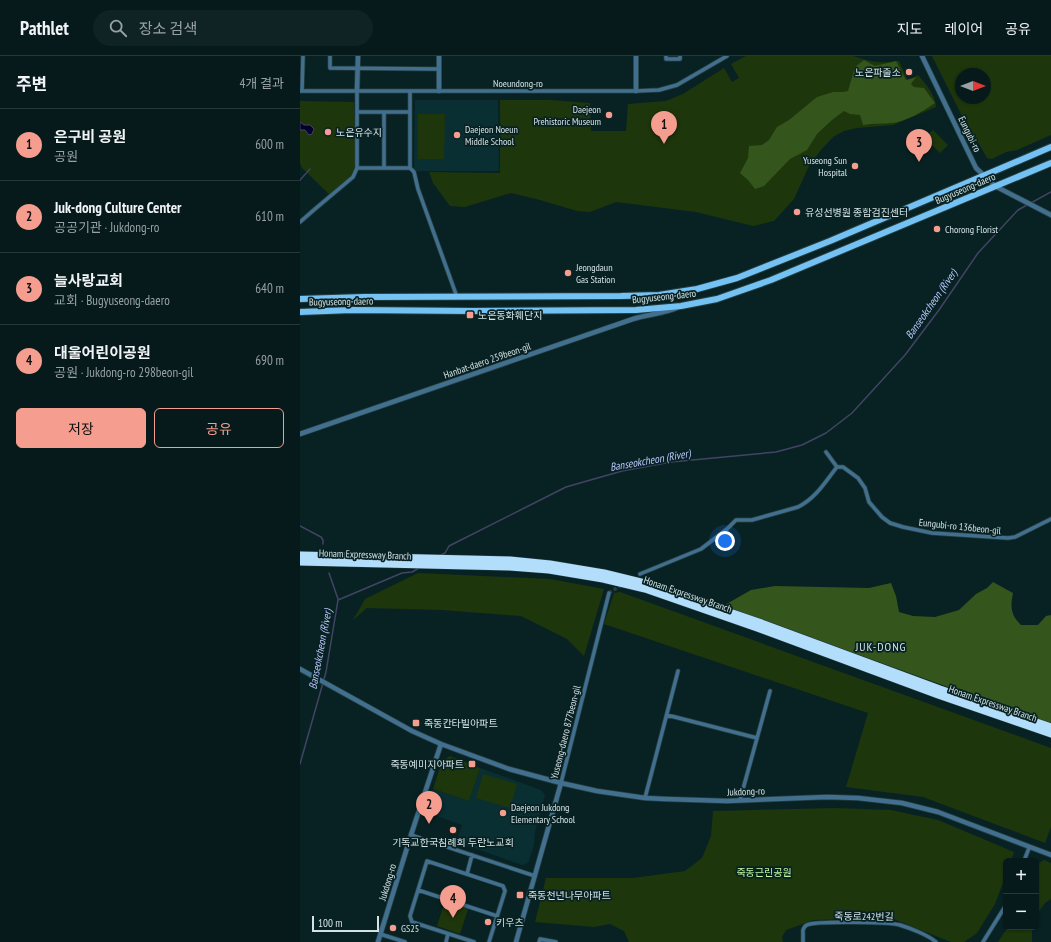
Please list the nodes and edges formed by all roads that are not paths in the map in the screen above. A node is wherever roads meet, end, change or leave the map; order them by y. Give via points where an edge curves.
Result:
1 (303, 56) edge
2 (330, 56) edge
3 (358, 56) edge
4 (439, 56) edge
5 (636, 56) edge
6 (666, 56) edge
7 (680, 56) edge
8 (726, 56) edge
9 (922, 56) edge
10 (358, 68) junction
11 (439, 69) junction
12 (357, 90) junction
13 (301, 91) edge
14 (410, 91) junction
15 (438, 91) junction
16 (636, 91) junction
17 (357, 112) junction
18 (384, 112) junction
19 (410, 112) junction
20 (1051, 147) edge
21 (1051, 163) edge
22 (357, 168) junction
23 (384, 168) junction
24 (410, 168) junction
25 (984, 175) junction
26 (995, 186) junction
27 (1051, 215) edge
28 (300, 222) edge
29 (457, 297) junction
30 (300, 299) edge
31 (681, 306) junction
32 (300, 312) edge
33 (300, 434) edge
34 (826, 452) dead end
35 (837, 466) junction
36 (1051, 519) edge
37 (300, 555) edge
38 (300, 562) edge
39 (453, 563) junction
40 (640, 574) dead end
41 (609, 593) tunnel mouth
42 (300, 669) edge
43 (678, 671) dead end
44 (770, 691) dead end
45 (667, 715) junction
46 (1051, 727) edge
47 (1051, 734) edge
48 (757, 738) junction
49 (441, 744) junction
50 (561, 783) junction
51 (646, 798) junction
52 (740, 800) junction
53 (411, 835) junction
54 (1030, 848) junction
55 (1051, 855) edge
56 (472, 856) junction
57 (1025, 858) edge
58 (467, 874) junction
59 (535, 876) junction
60 (418, 890) junction
61 (1003, 910) edge
62 (497, 916) junction
63 (380, 934) junction
64 (448, 934) junction
65 (378, 942) edge
66 (405, 942) edge
67 (446, 942) edge
68 (474, 942) edge
69 (489, 942) edge
70 (516, 942) edge
71 (539, 942) edge
72 (556, 942) edge
73 (804, 942) edge
74 (936, 942) edge
75 (983, 942) edge

1 - 13 street
2 - 10 street via 330,68
3 - 10 street
4 - 11 street
5 - 16 street
6 - 7 street via 666,59 680,59
8 - 16 street, Noeundong-ro via 677,85 659,90
9 - 25 street, Eungubi-ro via 976,168
10 - 11 street
10 - 12 street
11 - 15 street
12 - 13 street, Noeundong-ro
12 - 14 street, Noeundong-ro
12 - 17 street
14 - 15 street, Noeundong-ro
14 - 19 street
15 - 16 street, Noeundong-ro
17 - 18 street
17 - 22 street
18 - 19 street
18 - 23 street
19 - 24 street
20 - 25 main road, Bugyuseong-daero
21 - 26 main road, Bugyuseong-daero
22 - 23 street
22 - 28 street via 353,177
23 - 24 street
24 - 29 street via 414,172
25 - 26 street, Eungubi-ro
25 - 29 main road, Bugyuseong-daero via 830,241 731,280 697,289 651,295
26 - 27 street, Eungubi-ro
26 - 31 main road, Bugyuseong-daero via 771,280 717,299
29 - 30 main road, Bugyuseong-daero
31 - 32 main road, Bugyuseong-daero via 636,310
31 - 33 street, Hanbat-daero 259beon-gil via 668,312 646,315 613,326
34 - 35 street
35 - 36 street, Eungubi-ro 136beon-gil via 843,467 858,478 865,488 869,502 882,517 903,527 932,533 1008,538
35 - 40 street via 811,500 804,504 752,520 736,520 701,548
37 - 39 highway, Honam Expressway Branch
38 - 39 highway, Honam Expressway Branch via 380,565
39 - 46 highway, Honam Expressway Branch via 510,560 550,564 645,583
39 - 47 highway, Honam Expressway Branch via 549,570 645,589
41 - 50 street, Yuseong-daero 877beon-gil
42 - 49 street, Jukdong-ro via 412,731
43 - 45 street
44 - 48 street
45 - 48 street
45 - 51 street
48 - 52 street
49 - 50 street, Jukdong-ro via 509,769
49 - 53 street, Jukdong-ro
50 - 51 street, Jukdong-ro
50 - 59 street, Yuseong-daero 877beon-gil
51 - 52 street, Jukdong-ro
52 - 54 street, Jukdong-ro via 827,797 902,803 938,812
53 - 56 street
53 - 63 street, Jukdong-ro
54 - 55 street, Jukdong-ro
54 - 57 street
56 - 58 street
56 - 59 street
58 - 60 street via 427,861
58 - 62 street via 503,886 505,891
59 - 70 street, Yuseong-daero 877beon-gil
60 - 62 street
60 - 64 street via 410,916 412,922
61 - 75 street
62 - 69 street
63 - 65 street, Jukdong-ro
63 - 66 street
64 - 67 street
64 - 68 street
71 - 72 street via 540,938
73 - 74 street, 죽동로242번길 via 803,930 807,925 891,923 909,928

